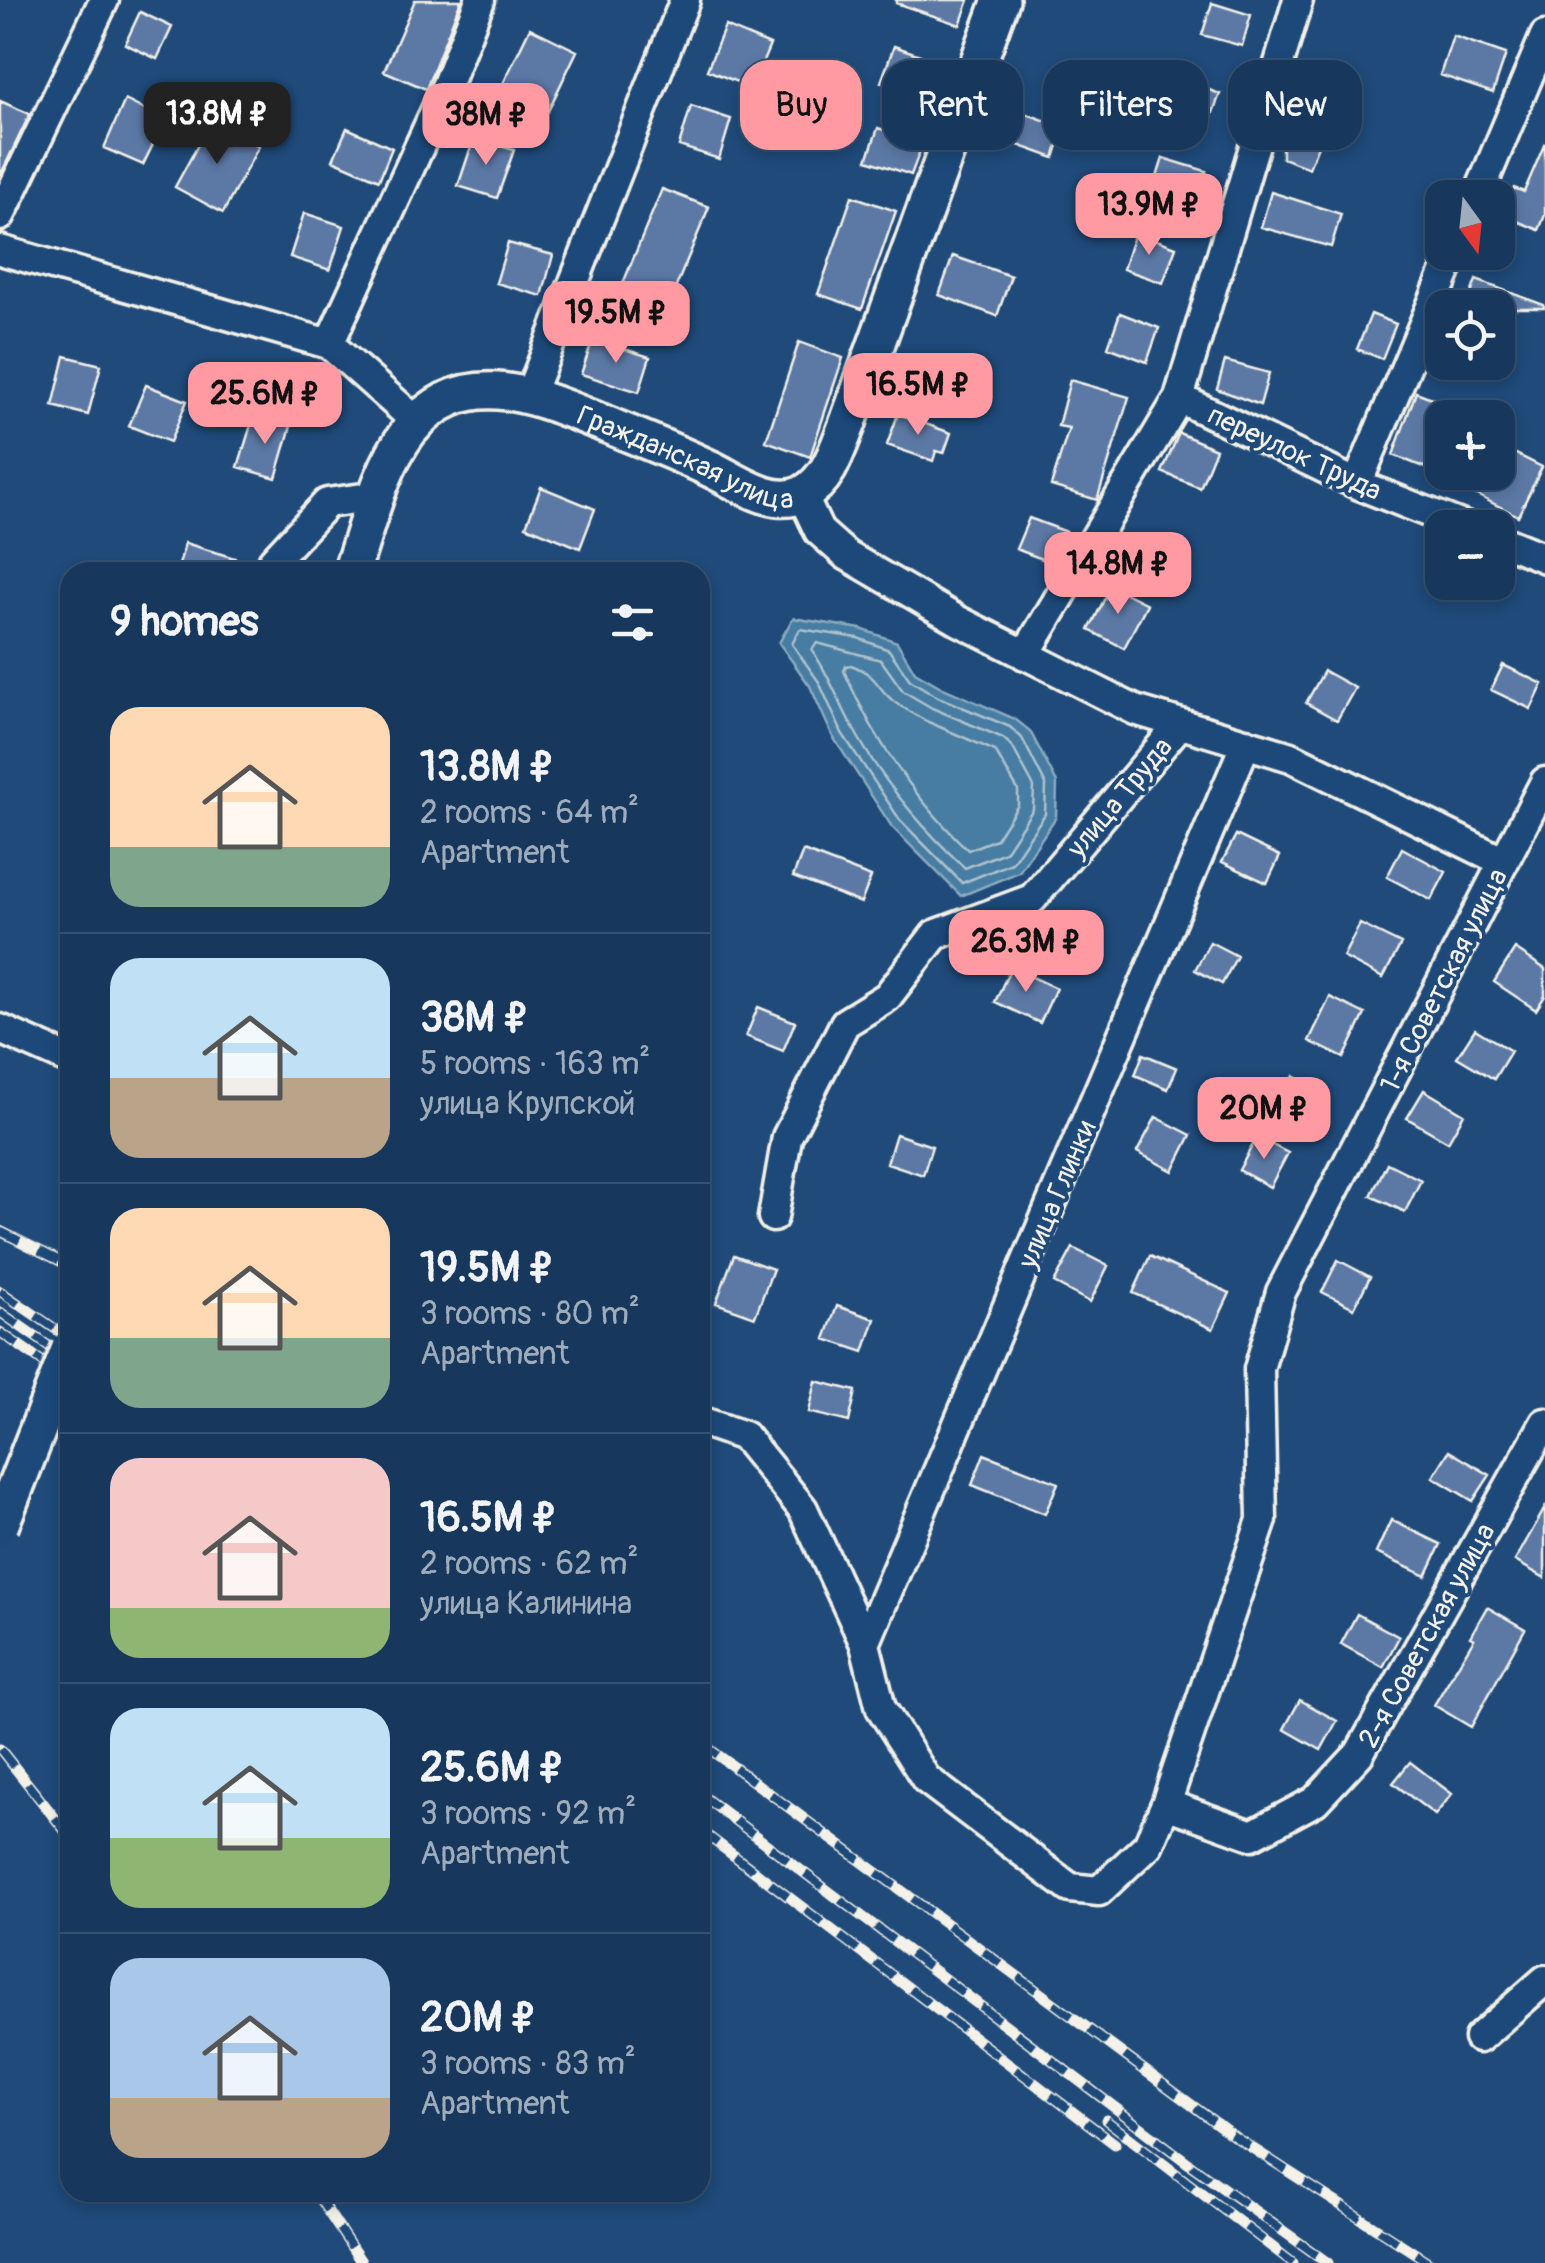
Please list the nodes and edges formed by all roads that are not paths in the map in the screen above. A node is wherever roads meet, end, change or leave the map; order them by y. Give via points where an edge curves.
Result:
1 (104, 0) edge
2 (480, 0) edge
3 (685, 0) edge
4 (1001, 0) edge
5 (1298, 0) edge
6 (1545, 36) edge
7 (1485, 180) edge
8 (0, 216) edge
9 (0, 250) edge
10 (1447, 270) edge
11 (328, 344) junction
12 (530, 394) junction
13 (1179, 398) junction
14 (417, 422) junction
15 (1358, 484) junction
16 (802, 495) junction
17 (378, 496) junction
18 (1425, 511) edge
19 (1515, 546) edge
20 (1545, 558) edge
21 (273, 562) edge
22 (355, 562) edge
23 (1025, 655) junction
24 (1180, 724) junction
25 (1246, 744) junction
26 (1545, 782) edge
27 (1504, 862) junction
28 (0, 1029) edge
29 (60, 1056) edge
30 (773, 1218) dead end
31 (60, 1373) edge
32 (1545, 1423) edge
33 (710, 1424) edge
34 (0, 1526) edge
35 (865, 1644) junction
36 (1166, 1804) junction
37 (1545, 1980) edge
38 (1479, 2038) dead end

1 - 8 street
2 - 11 street
3 - 12 street
4 - 16 main road via 848,425 828,470
5 - 13 street
6 - 7 street
9 - 11 street
10 - 15 street
11 - 14 street
12 - 14 main road, Гражданская улица via 470,394
12 - 16 main road, Гражданская улица via 769,497
13 - 15 street, переулок Труда
13 - 23 street
14 - 17 main road
15 - 18 street, переулок Труда
16 - 23 street, Гражданская улица via 819,530 846,555
17 - 21 street via 327,503
17 - 22 main road
19 - 20 street
23 - 24 street, Гражданская улица via 1135,710
24 - 25 street, Гражданская улица
24 - 30 street, улица Труда via 1032,899 935,935 887,997 845,1022 788,1136
25 - 27 street, Гражданская улица via 1291,756
25 - 35 street, улица Глинки
26 - 27 street, 1-я Советская улица
27 - 36 street, 1-я Советская улица via 1281,1292 1259,1369 1262,1520
28 - 29 street
31 - 34 main road, bridge
32 - 36 street, 2-я Советская улица via 1359,1754 1315,1800 1252,1834
33 - 35 street via 744,1436 803,1509
35 - 36 street, 1-я Советская улица via 880,1708 926,1779 1070,1888 1099,1891 1148,1845
37 - 38 street

